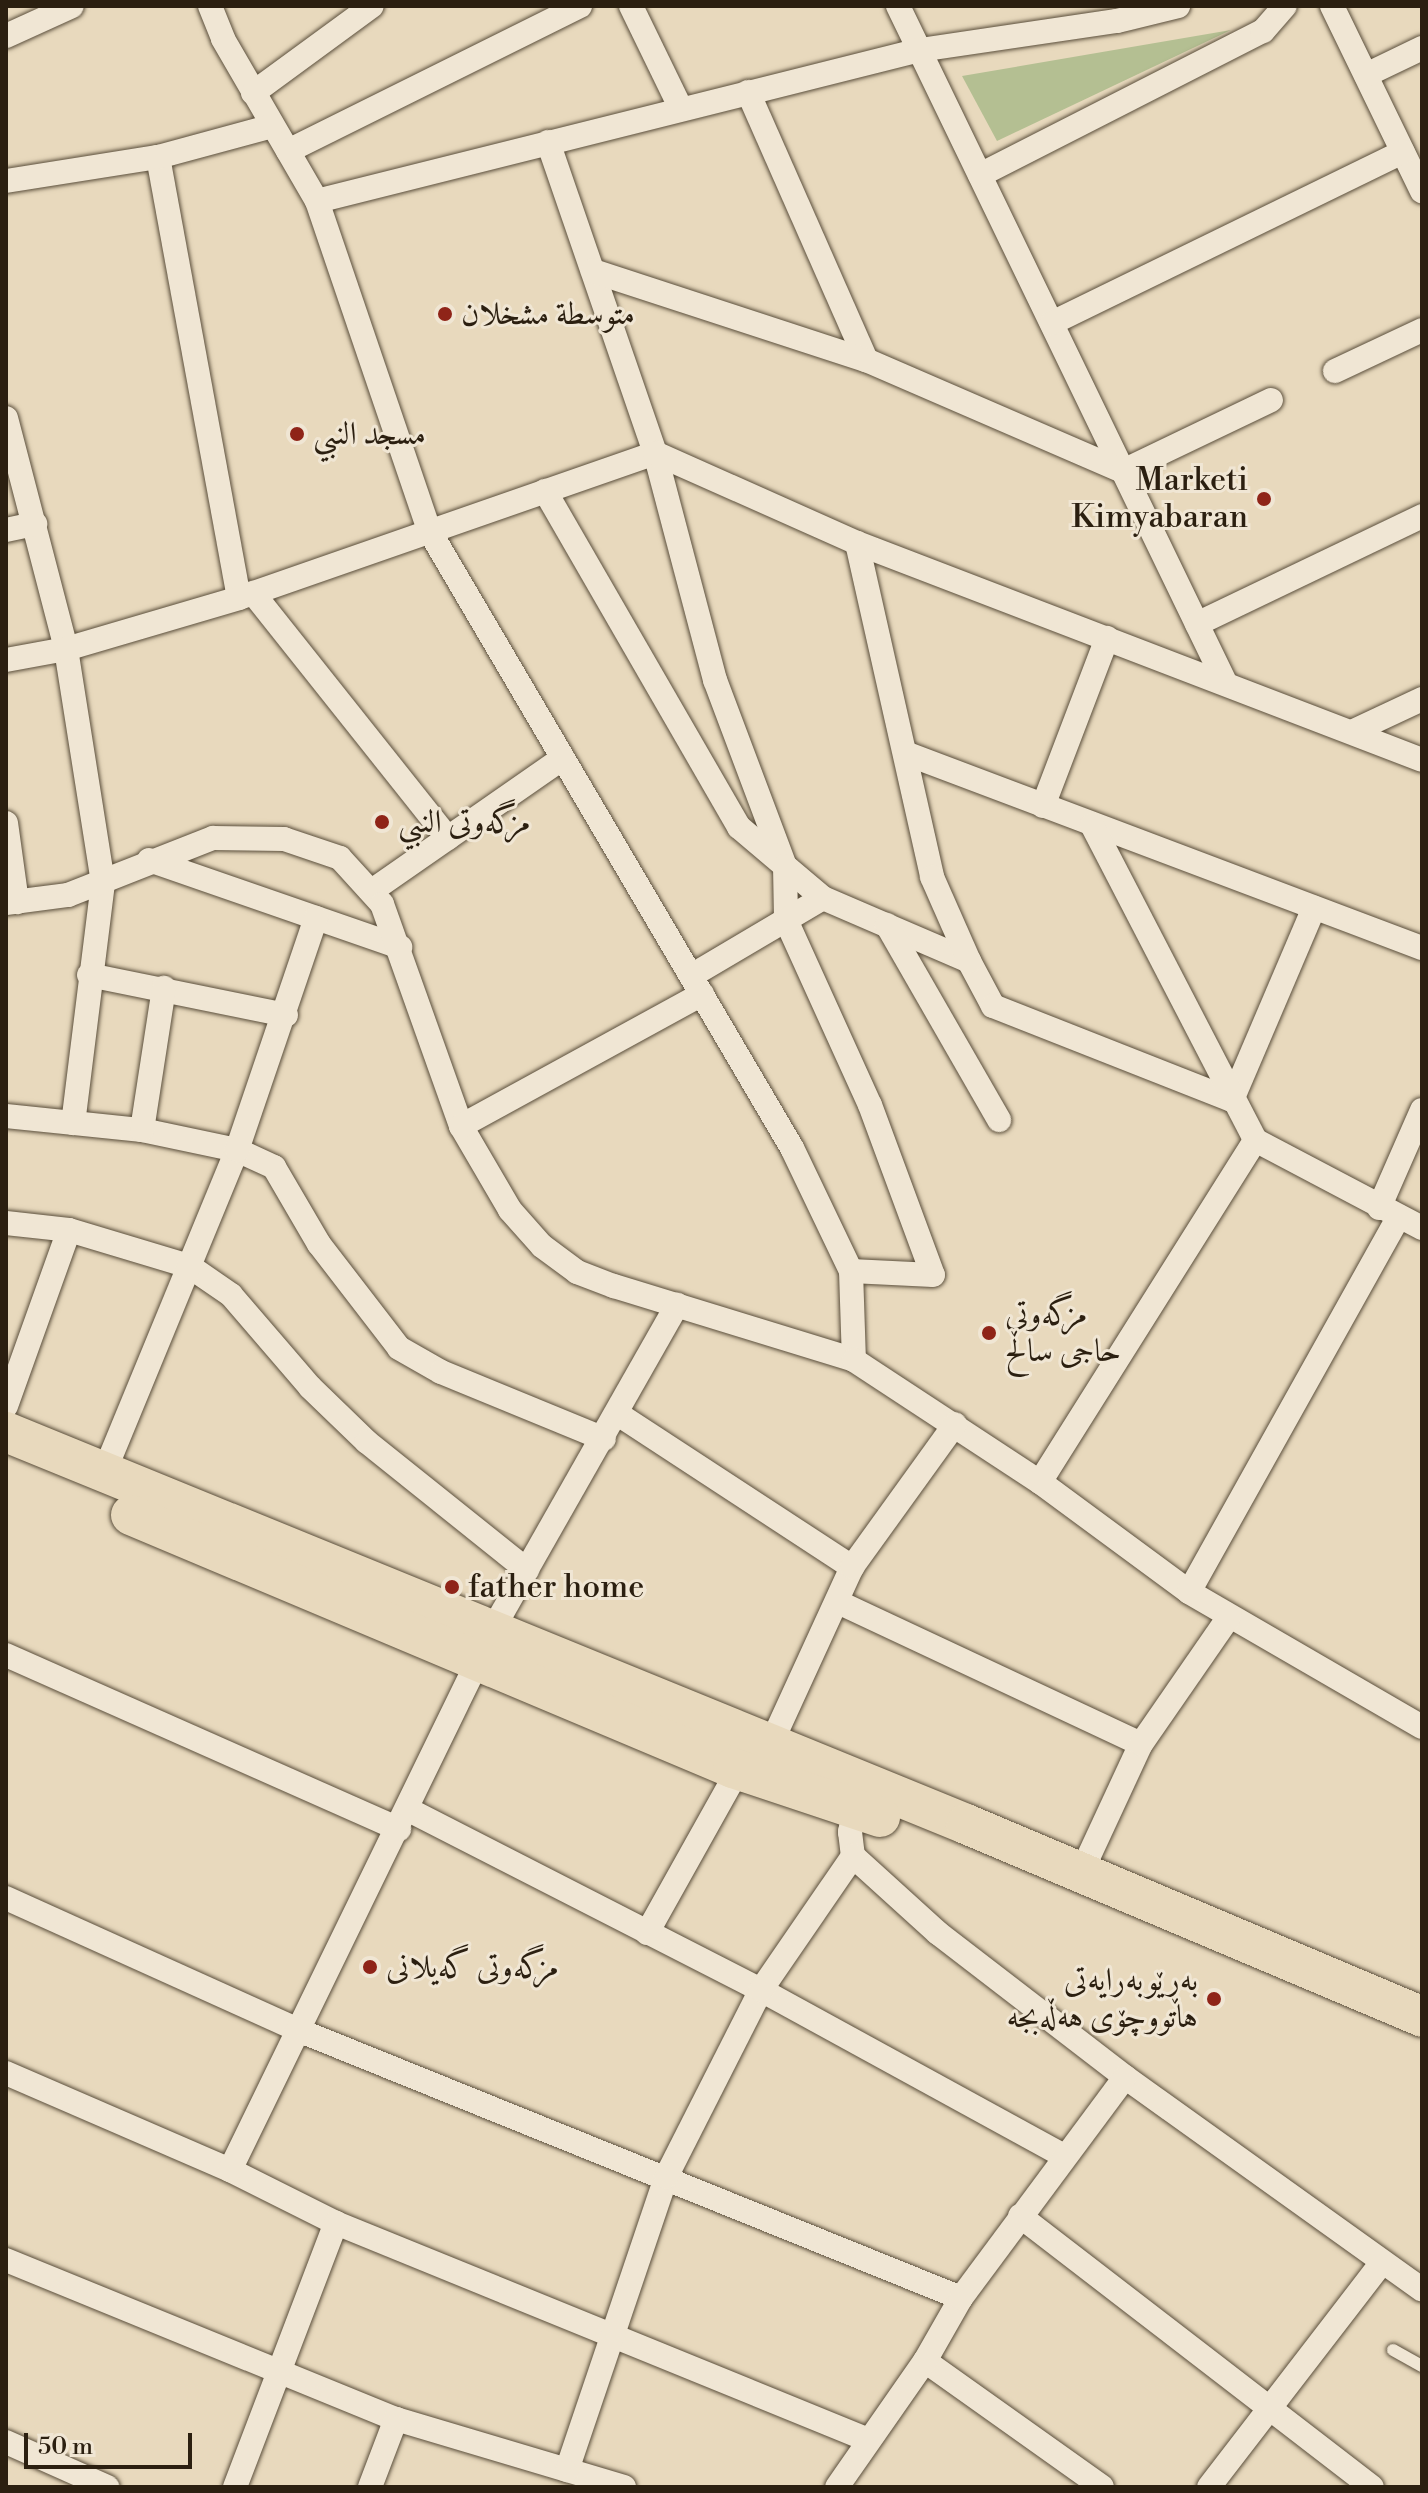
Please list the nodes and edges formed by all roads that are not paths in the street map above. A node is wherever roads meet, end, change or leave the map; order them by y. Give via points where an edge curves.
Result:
1 (72, 6) edge
2 (210, 6) edge
3 (372, 6) edge
4 (580, 6) edge
5 (631, 6) edge
6 (898, 6) edge
7 (1178, 6) edge
8 (1285, 6) edge
9 (1332, 6) edge
10 (1113, 14) edge
11 (6, 36) edge
12 (1422, 48) edge
13 (920, 50) junction
14 (1366, 75) junction
15 (748, 92) junction
16 (253, 93) junction
17 (681, 109) junction
18 (272, 126) junction
19 (548, 142) junction
20 (288, 151) junction
21 (1403, 152) junction
22 (158, 157) junction
23 (980, 175) junction
24 (6, 181) edge
25 (1422, 191) edge
26 (317, 201) junction
27 (593, 271) junction
28 (1052, 323) junction
29 (1422, 330) edge
30 (866, 360) junction
31 (1335, 371) dead end
32 (1271, 400) dead end
33 (6, 418) edge
34 (655, 453) junction
35 (1123, 471) junction
36 (545, 491) junction
37 (1422, 516) edge
38 (35, 524) junction
39 (6, 530) edge
40 (430, 532) junction
41 (857, 543) junction
42 (246, 596) junction
43 (1197, 624) junction
44 (1107, 638) junction
45 (66, 649) junction
46 (6, 660) edge
47 (1225, 682) junction
48 (1422, 699) edge
49 (1354, 731) junction
50 (905, 753) junction
51 (563, 758) junction
52 (1422, 760) edge
53 (1043, 806) junction
54 (6, 823) edge
55 (1092, 825) junction
56 (448, 838) junction
57 (149, 860) junction
58 (785, 866) junction
59 (103, 883) junction
60 (373, 890) junction
61 (823, 898) junction
62 (11, 903) edge
63 (1314, 908) junction
64 (316, 918) junction
65 (786, 920) junction
66 (887, 925) junction
67 (400, 947) junction
68 (1422, 948) edge
69 (969, 961) junction
70 (89, 975) junction
71 (697, 985) junction
72 (164, 988) junction
73 (286, 1015) junction
74 (1232, 1100) junction
75 (1422, 1110) edge
76 (6, 1116) edge
77 (999, 1120) dead end
78 (73, 1123) junction
79 (461, 1126) junction
80 (142, 1130) junction
81 (1255, 1140) junction
82 (237, 1150) junction
83 (1389, 1213) junction
84 (6, 1223) edge
85 (1422, 1228) edge
86 (69, 1230) junction
87 (189, 1266) junction
88 (851, 1271) junction
89 (677, 1305) junction
90 (854, 1360) junction
91 (6, 1406) edge
92 (618, 1414) junction
93 (955, 1424) junction
94 (6, 1432) edge
95 (604, 1439) junction
96 (6, 1461) edge
97 (103, 1475) junction
98 (1040, 1482) junction
99 (852, 1567) junction
100 (527, 1570) junction
101 (1189, 1592) junction
102 (840, 1603) junction
103 (1229, 1617) junction
104 (485, 1646) junction
105 (6, 1655) edge
106 (1422, 1727) edge
107 (1141, 1744) junction
108 (770, 1746) junction
109 (738, 1770) junction
110 (858, 1795) junction
111 (404, 1819) junction
112 (853, 1856) junction
113 (1081, 1873) junction
114 (6, 1898) edge
115 (647, 1933) junction
116 (761, 1990) junction
117 (1422, 2017) edge
118 (298, 2030) junction
119 (1422, 2035) edge
120 (6, 2073) edge
121 (1125, 2077) junction
122 (1064, 2156) junction
123 (230, 2170) junction
124 (666, 2177) junction
125 (1020, 2216) junction
126 (336, 2223) junction
127 (6, 2260) edge
128 (1380, 2265) junction
129 (1422, 2290) edge
130 (961, 2298) junction
131 (613, 2337) junction
132 (1393, 2350) dead end
133 (925, 2361) junction
134 (1422, 2366) edge
135 (277, 2372) junction
136 (1269, 2408) junction
137 (396, 2419) junction
138 (866, 2439) junction
139 (6, 2442) edge
140 (567, 2470) junction
141 (107, 2487) edge
142 (235, 2487) edge
143 (370, 2487) edge
144 (624, 2487) edge
145 (837, 2487) edge
146 (1102, 2487) edge
147 (1209, 2487) edge
148 (1372, 2487) edge

1 - 11 street
2 - 16 street
3 - 16 street
4 - 20 street
5 - 17 street
6 - 13 street
7 - 10 street
8 - 23 street via 1263,31
9 - 14 street
10 - 13 street
12 - 14 street
13 - 15 street
13 - 23 street
14 - 21 street
15 - 17 street
15 - 30 street
16 - 18 street
17 - 19 street
18 - 20 street
18 - 22 street
19 - 26 street
19 - 27 street
20 - 26 street
21 - 25 street
21 - 28 street
22 - 24 street
22 - 42 street
23 - 28 street
26 - 40 street
27 - 30 street
27 - 34 street
28 - 35 street
29 - 31 street
30 - 35 street
32 - 35 street
33 - 38 street
34 - 36 street
34 - 41 street
34 - 58 street via 715,680
35 - 43 street
36 - 40 street
36 - 58 street via 739,827
37 - 43 street
38 - 39 street
38 - 45 street
40 - 42 street
40 - 51 street
41 - 44 street
41 - 50 street
42 - 45 street
42 - 56 street
43 - 47 street
44 - 47 street
44 - 53 street
45 - 46 street
45 - 59 street
47 - 49 street
48 - 49 street
49 - 52 street
50 - 53 street
50 - 69 street via 932,877
51 - 56 street
51 - 71 street
53 - 55 street
54 - 62 street
55 - 63 street
55 - 74 street
56 - 60 street
57 - 59 street
57 - 60 street via 213,838 284,839 340,858
57 - 64 street
58 - 61 street
58 - 65 street
59 - 62 street via 68,895
59 - 70 street
60 - 67 street
61 - 65 street
61 - 66 street
63 - 68 street
63 - 74 street
64 - 67 street
64 - 73 street
65 - 71 street
65 - 88 street via 870,1105 933,1275
66 - 69 street
66 - 77 street
67 - 79 street
69 - 74 street via 993,1006
70 - 72 street
70 - 78 street
71 - 79 street
71 - 88 street via 792,1148
72 - 73 street
72 - 80 street
73 - 82 street
74 - 81 street
75 - 83 street
76 - 78 street
78 - 80 street
79 - 89 street via 510,1210 542,1246 577,1272
80 - 82 street
81 - 83 street
81 - 98 street
82 - 87 street
82 - 95 street via 274,1167 319,1244 399,1348 441,1372
83 - 85 street
83 - 101 street
84 - 86 street
86 - 87 street
86 - 91 street
87 - 97 street
87 - 100 street via 231,1295 310,1387 367,1442
88 - 90 street
89 - 90 street
89 - 92 street
90 - 93 street
92 - 95 street
92 - 99 street
93 - 98 street
93 - 99 street
94 - 97 highway
95 - 100 street
96 - 104 highway
97 - 104 highway
98 - 101 street
99 - 102 street
100 - 104 street
101 - 103 street
102 - 107 street
102 - 108 street
103 - 106 street
103 - 107 street
104 - 108 highway
104 - 109 highway
104 - 111 street
105 - 111 street
107 - 113 street
108 - 110 highway
109 - 110 highway
109 - 115 street
110 - 112 street
110 - 113 highway
110 - 119 highway via 970,1848
111 - 115 street
111 - 118 street
112 - 116 street
112 - 121 street via 938,1933
113 - 117 highway
114 - 118 street
115 - 116 street
116 - 122 street
116 - 124 street
118 - 123 street
118 - 124 street
120 - 123 street
121 - 122 street
121 - 128 street
122 - 125 street
123 - 126 street
124 - 130 street
124 - 131 street
125 - 130 street
125 - 136 street
126 - 131 street
126 - 135 street
127 - 135 street
128 - 129 street
128 - 136 street
130 - 133 street
131 - 138 street
131 - 140 street
132 - 134 lane
133 - 138 street
133 - 146 street
135 - 137 street
135 - 142 street
136 - 147 street
136 - 148 street
137 - 140 street
137 - 143 street
138 - 145 street
139 - 141 street
140 - 144 street

